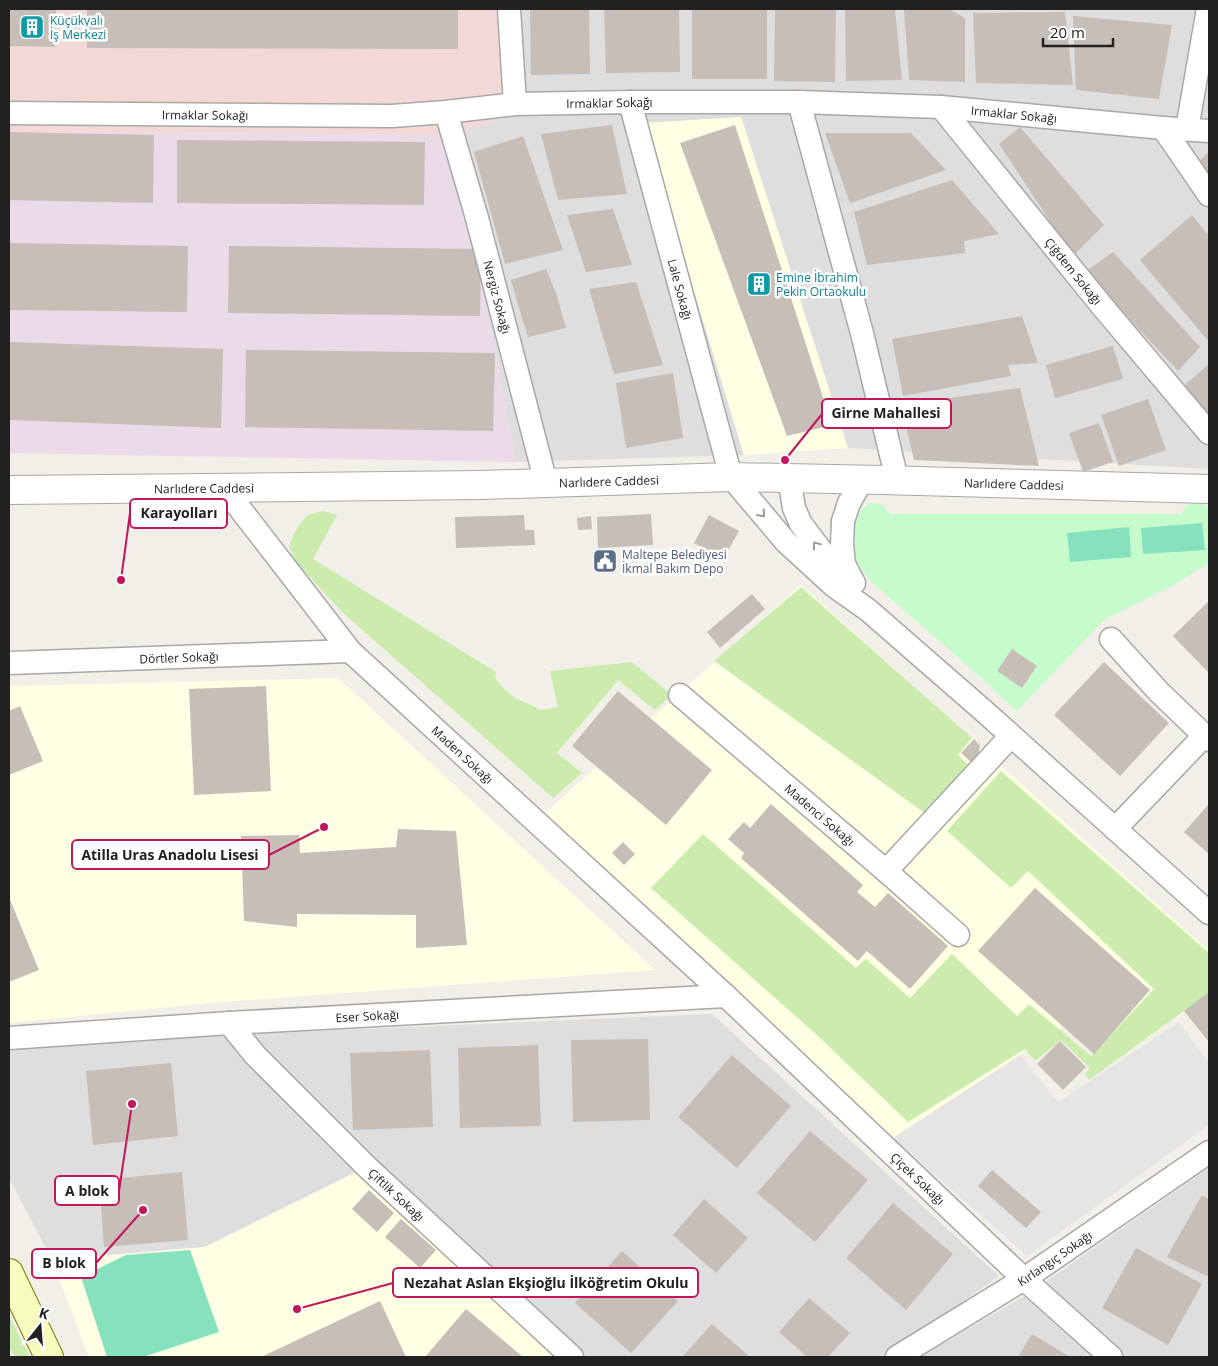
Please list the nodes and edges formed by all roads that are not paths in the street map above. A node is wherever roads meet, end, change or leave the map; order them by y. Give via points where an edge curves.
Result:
1 (508, 9) edge
2 (1208, 9) edge
3 (630, 102) junction
4 (799, 102) junction
5 (515, 104) junction
6 (941, 107) junction
7 (446, 112) junction
8 (9, 113) edge
9 (1163, 128) junction
10 (1187, 129) junction
11 (1209, 131) edge
12 (1209, 195) edge
13 (1209, 433) edge
14 (731, 477) junction
15 (789, 478) junction
16 (862, 480) junction
17 (897, 480) junction
18 (546, 484) junction
19 (224, 488) junction
20 (1209, 489) edge
21 (9, 490) edge
22 (868, 610) junction
23 (1111, 639) dead end
24 (350, 651) junction
25 (9, 663) edge
26 (680, 695) dead end
27 (1011, 736) junction
28 (1206, 738) edge
29 (1115, 829) junction
30 (886, 871) junction
31 (1209, 913) edge
32 (958, 935) dead end
33 (726, 996) junction
34 (229, 1023) junction
35 (9, 1038) edge
36 (1209, 1152) edge
37 (9, 1274) edge
38 (1024, 1279) junction
39 (49, 1357) edge
40 (572, 1357) edge
41 (898, 1357) edge
42 (1111, 1357) edge

1 - 5 street
2 - 10 street
3 - 4 street, Irmaklar Sokağı
3 - 5 street, Irmaklar Sokağı
3 - 14 street, Lale Sokağı
4 - 6 street, Irmaklar Sokağı
4 - 17 street via 863,337
5 - 7 street, Irmaklar Sokağı
6 - 9 street, Irmaklar Sokağı
6 - 13 street, Çiğdem Sokağı
7 - 8 street, Irmaklar Sokağı via 392,116
7 - 18 street, Nergiz Sokağı
9 - 10 street, Irmaklar Sokağı
9 - 12 street
10 - 11 street, Irmaklar Sokağı
14 - 15 street, Narlıdere Caddesi
14 - 18 street, Narlıdere Caddesi
14 -> 22 street via 786,542 834,586
15 - 16 street, Narlıdere Caddesi
22 -> 15 street via 801,524 794,508
16 - 17 street, Narlıdere Caddesi
16 - 22 street via 843,521 842,544 844,564
17 - 20 street, Narlıdere Caddesi
18 - 19 street, Narlıdere Caddesi
19 - 21 street, Narlıdere Caddesi
19 - 24 street, Maden Sokağı
22 - 27 street
23 - 28 street
24 - 25 street, Dörtler Sokağı
24 - 33 street, Maden Sokağı
26 - 30 street, Madenci Sokağı
27 - 29 street
27 - 30 street
28 - 29 street
29 - 31 street
30 - 32 street, Madenci Sokağı
33 - 34 street, Eser Sokağı
33 - 38 street, Çiçek Sokağı
34 - 35 street, Eser Sokağı
34 - 40 street, Çiftlik Sokağı via 255,1055 368,1168
36 - 38 street, Kırlangıç Sokağı
37 - 39 main road
38 - 41 street, Kırlangıç Sokağı
38 - 42 street, Çiçek Sokağı

